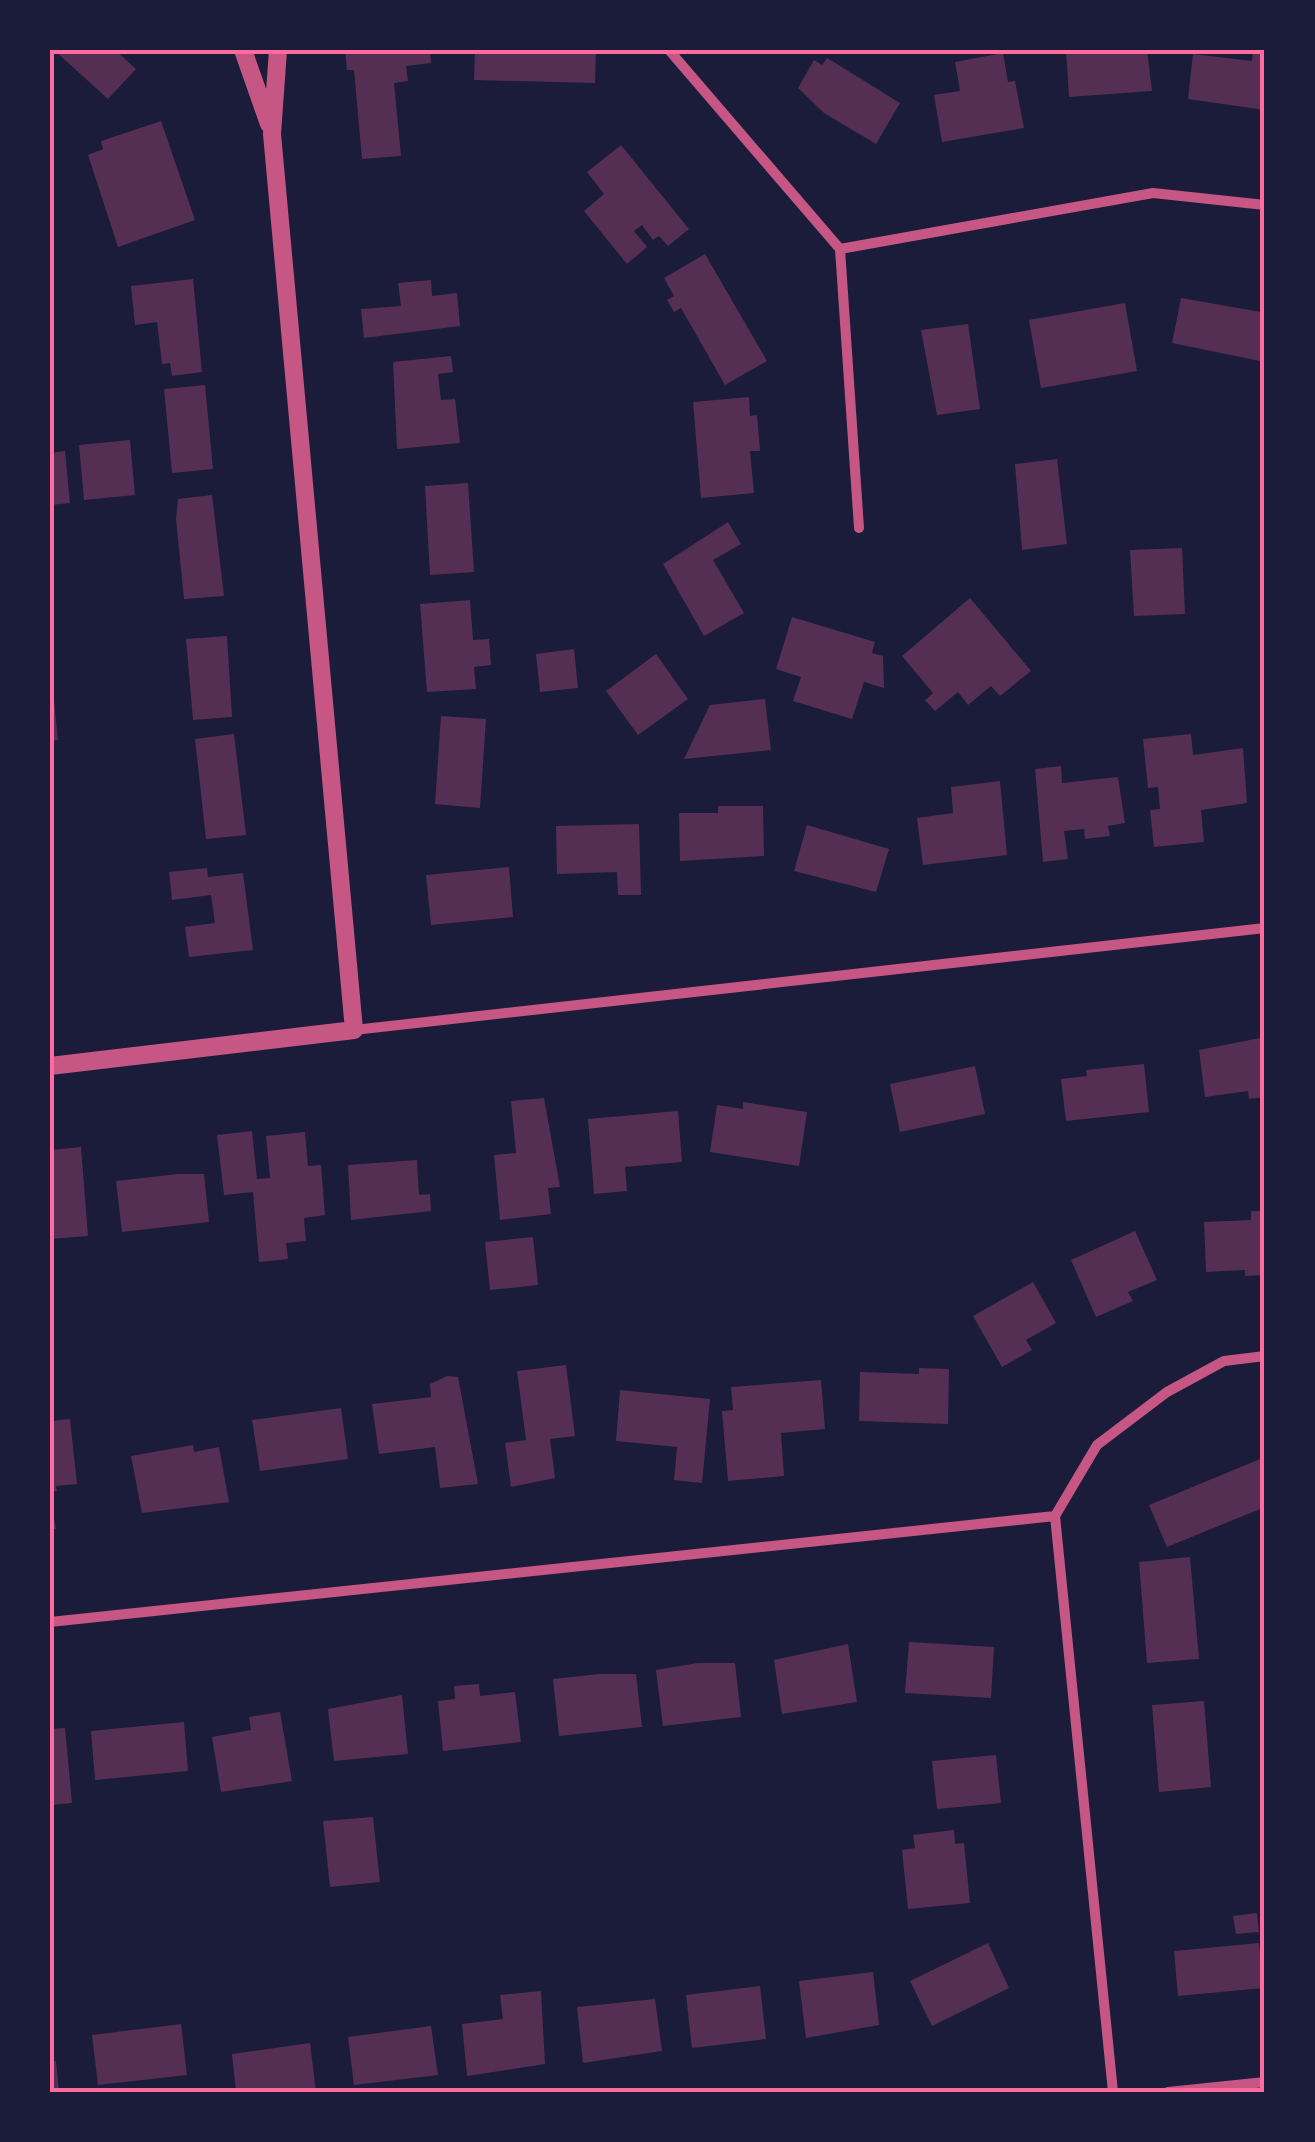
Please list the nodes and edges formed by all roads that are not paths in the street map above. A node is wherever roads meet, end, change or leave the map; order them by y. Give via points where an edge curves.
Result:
1 (243, 50) edge
2 (278, 50) edge
3 (668, 50) edge
4 (272, 134) junction
5 (1265, 205) edge
6 (840, 249) junction
7 (859, 528) dead end
8 (1265, 928) edge
9 (354, 1030) junction
10 (50, 1066) edge
11 (1265, 1356) edge
12 (1056, 1516) junction
13 (50, 1622) edge
14 (1265, 2082) edge
15 (1113, 2092) edge
16 (1168, 2092) edge

1 - 4 street
2 - 4 street
3 - 6 street
4 - 9 street
5 - 6 street via 1154,192
6 - 7 street
8 - 9 street
9 - 10 street
11 - 12 street via 1224,1360 1166,1392 1097,1445
12 - 13 street
12 - 15 street
14 - 16 street

